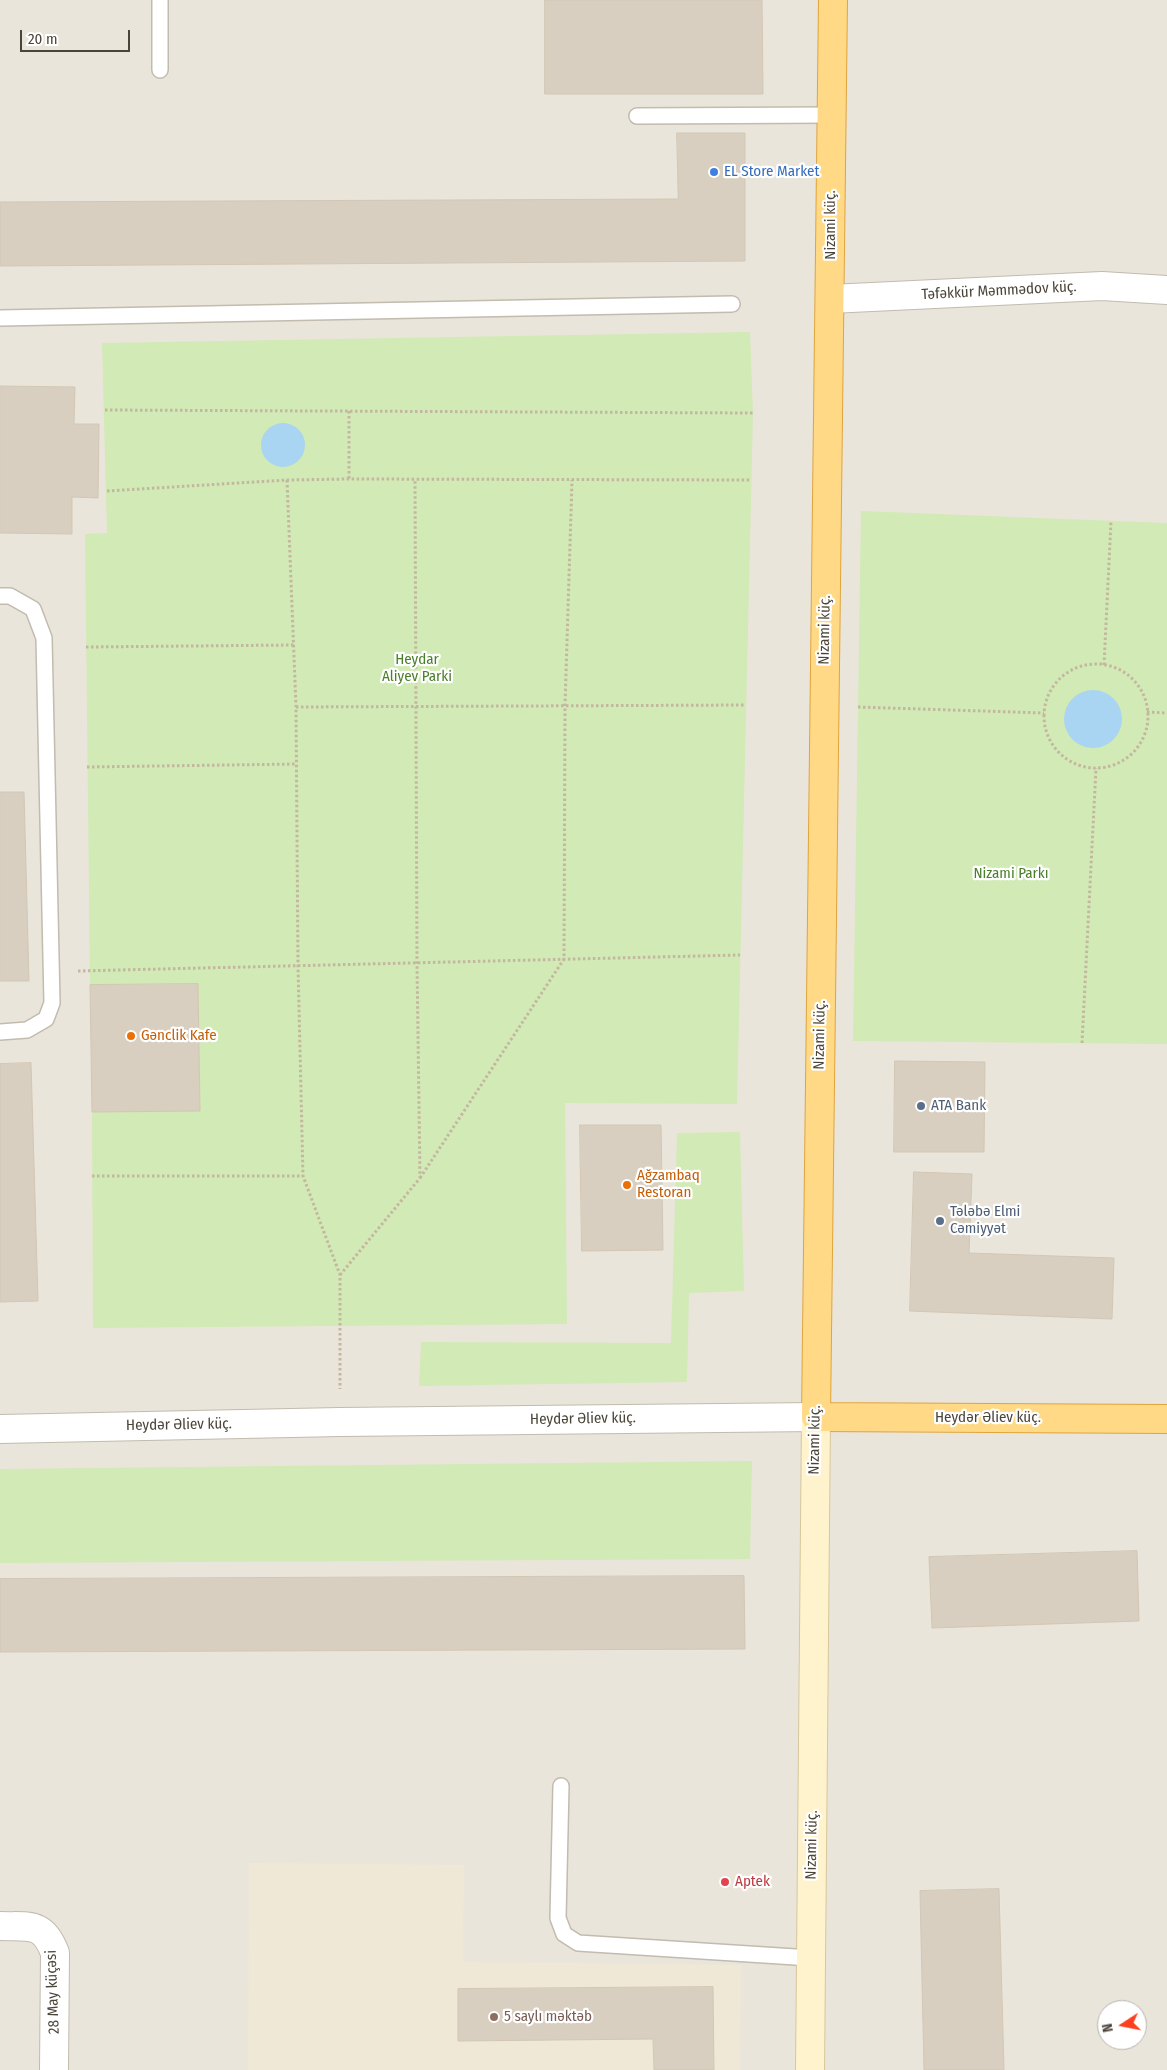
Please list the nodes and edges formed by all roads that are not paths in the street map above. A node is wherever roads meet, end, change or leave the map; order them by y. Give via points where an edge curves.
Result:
1 (160, 0) edge
2 (833, 0) edge
3 (160, 70) dead end
4 (831, 115) junction
5 (637, 116) dead end
6 (1167, 290) edge
7 (830, 299) junction
8 (732, 304) dead end
9 (0, 318) edge
10 (0, 596) edge
11 (0, 1032) edge
12 (816, 1417) junction
13 (1167, 1419) edge
14 (0, 1429) edge
15 (561, 1786) dead end
16 (0, 1926) edge
17 (811, 1958) junction
18 (54, 2070) edge
19 (810, 2070) edge

1 - 3 lane
2 - 4 highway, Nizami küç.
4 - 5 lane
4 - 7 highway, Nizami küç.
6 - 7 street, Təfəkkür Məmmədov küç. via 1102,286
7 - 12 highway, Nizami küç.
8 - 9 lane
10 - 11 lane via 10,596 33,609 44,638 52,1003 46,1019 27,1030
12 - 13 highway, Heydər Əliev küç.
12 - 14 street, Heydər Əliev küç.
12 - 17 main road, Nizami küç.
15 - 17 lane via 558,1918 564,1934 578,1943
16 - 18 street, 28 May küçəsi via 38,1928 49,1938 55,1952
17 - 19 main road, Nizami küç.

